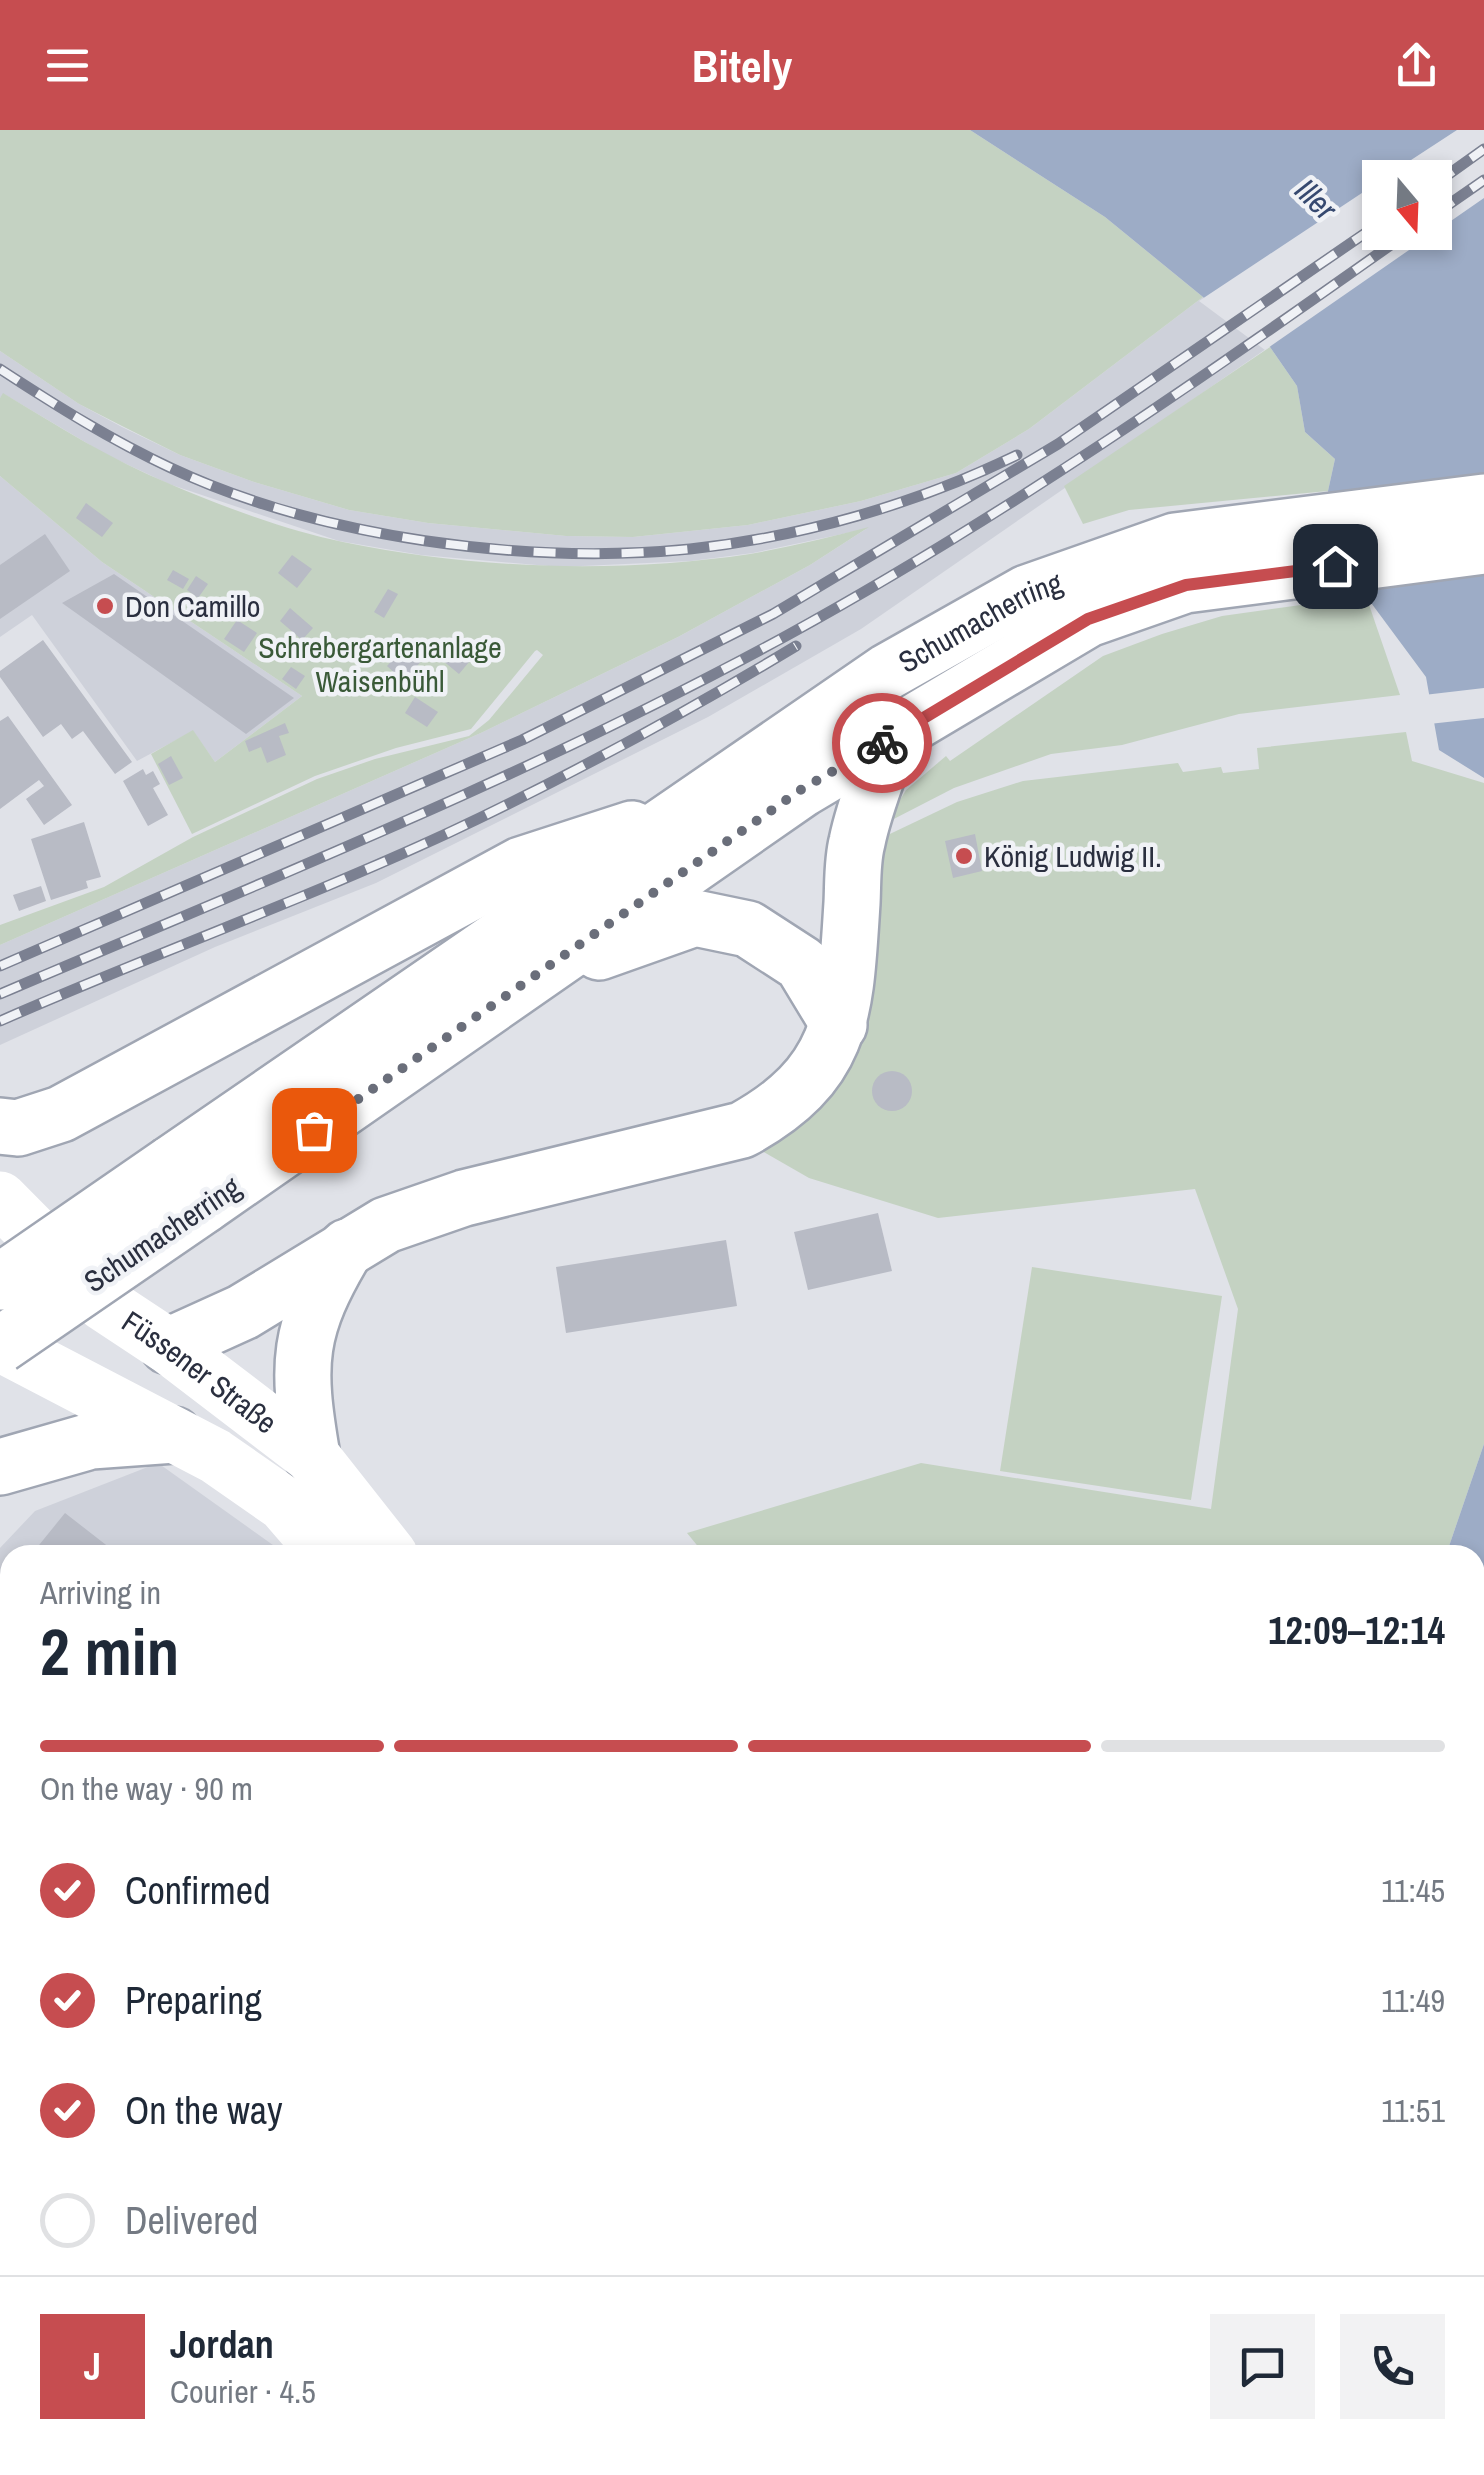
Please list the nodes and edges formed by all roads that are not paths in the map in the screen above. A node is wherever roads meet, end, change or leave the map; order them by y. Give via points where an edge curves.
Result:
1 (1484, 502) edge
2 (1484, 546) edge
3 (905, 729) junction
4 (684, 814) junction
5 (530, 976) junction
6 (838, 1025) junction
7 (0, 1126) edge
8 (188, 1184) junction
9 (0, 1199) edge
10 (347, 1247) junction
11 (0, 1282) edge
12 (0, 1345) edge
13 (168, 1346) junction
14 (174, 1434) junction
15 (312, 1456) junction
16 (0, 1467) edge
17 (319, 1545) edge
18 (382, 1545) edge

1 - 4 main road, Schumacherring via 1175,541 1027,592 887,672
2 - 3 main road, Schumacherring via 1186,585 1088,619
3 - 5 main road, Schumacherring via 802,789
3 - 6 main road via 856,843
4 - 7 main road via 521,865 60,1114 18,1128
4 - 8 main road, Schumacherring
5 - 6 main road via 695,918 748,930 802,964
5 - 8 main road, Schumacherring
6 - 10 main road via 823,1061 799,1092 742,1130 464,1198 386,1225
8 - 11 main road, Schumacherring, bridge
8 - 12 main road, Schumacherring, bridge
9 - 13 main road, Füssener Straße via 103,1303
10 - 13 main road via 243,1312
10 - 15 main road via 320,1291 303,1346 300,1389
12 - 14 main road, Füssener Straße
13 - 15 main road, Füssener Straße
14 - 16 main road via 91,1441
14 - 17 main road, Füssener Straße via 284,1504
15 - 18 main road, Füssener Straße

